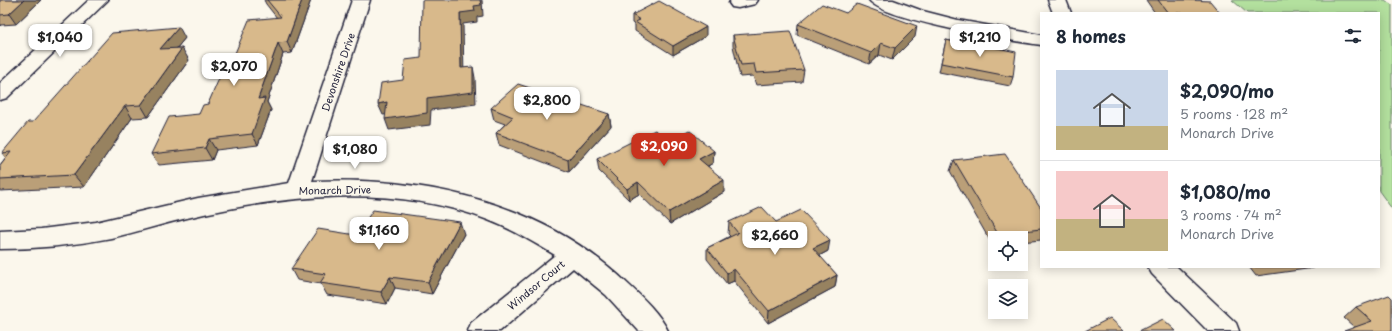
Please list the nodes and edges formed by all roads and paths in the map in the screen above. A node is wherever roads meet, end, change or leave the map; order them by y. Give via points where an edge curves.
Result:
1 (99, 0) edge
2 (361, 0) edge
3 (878, 0) edge
4 (1057, 0) edge
5 (1062, 12) edge
6 (1040, 40) edge
7 (0, 94) edge
8 (298, 190) junction
9 (0, 240) edge
10 (573, 254) junction
11 (1161, 268) edge
12 (481, 331) edge
13 (655, 331) edge
14 (1226, 331) edge

1 - 7 street
2 - 8 street, Devonshire Drive
3 - 6 street via 902,10 948,23
4 - 5 street
8 - 9 street, Monarch Drive via 232,200 108,229 37,239
8 - 10 street, Monarch Drive via 350,187 385,189 456,200 526,226
10 - 12 street, Windsor Court
10 - 13 street, Monarch Drive via 613,285
11 - 14 street

